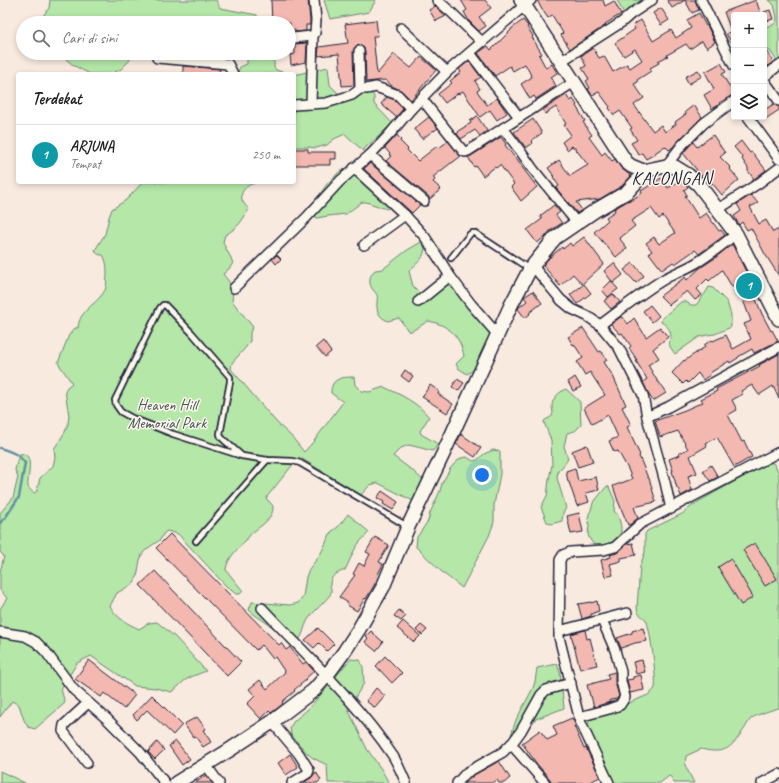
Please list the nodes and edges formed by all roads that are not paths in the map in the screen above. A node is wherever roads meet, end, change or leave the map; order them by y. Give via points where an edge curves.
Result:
1 (314, 0) edge
2 (437, 0) edge
3 (652, 0) edge
4 (701, 0) edge
5 (525, 2) edge
6 (401, 28) dead end
7 (313, 35) junction
8 (296, 38) edge
9 (482, 42) junction
10 (359, 51) dead end
11 (470, 53) junction
12 (181, 60) edge
13 (731, 60) edge
14 (560, 62) junction
15 (779, 65) edge
16 (232, 72) edge
17 (447, 72) junction
18 (767, 75) edge
19 (574, 82) junction
20 (767, 84) edge
21 (360, 89) junction
22 (422, 99) junction
23 (779, 101) edge
24 (731, 103) edge
25 (296, 104) edge
26 (311, 104) junction
27 (411, 109) junction
28 (519, 117) junction
29 (750, 120) edge
30 (503, 128) junction
31 (370, 155) junction
32 (779, 159) edge
33 (666, 166) junction
34 (354, 168) junction
35 (779, 168) edge
36 (643, 171) junction
37 (424, 202) dead end
38 (717, 210) junction
39 (405, 215) junction
40 (577, 223) junction
41 (736, 234) junction
42 (364, 245) dead end
43 (451, 258) dead end
44 (531, 267) junction
45 (450, 276) junction
46 (234, 288) dead end
47 (418, 302) dead end
48 (779, 319) edge
49 (600, 325) junction
50 (498, 335) junction
51 (779, 347) edge
52 (647, 417) junction
53 (779, 452) edge
54 (242, 456) junction
55 (267, 460) junction
56 (671, 509) junction
57 (408, 527) junction
58 (196, 541) dead end
59 (262, 608) dead end
60 (627, 614) dead end
61 (602, 620) junction
62 (559, 631) junction
63 (0, 632) edge
64 (327, 675) junction
65 (571, 684) junction
66 (88, 703) junction
67 (579, 717) junction
68 (272, 722) junction
69 (511, 744) junction
70 (87, 762) dead end
71 (206, 765) junction
72 (779, 774) edge
73 (165, 783) edge
74 (176, 783) edge
75 (219, 783) edge
76 (292, 783) edge
77 (406, 783) edge
78 (452, 783) edge
79 (457, 783) edge
80 (545, 783) edge
81 (609, 783) edge
82 (762, 783) edge

1 - 7 street via 316,20
2 - 9 street
3 - 14 street
4 - 13 street
5 - 9 street
5 - 14 street
6 - 17 street
7 - 8 street
7 - 26 street
9 - 11 street
10 - 21 street
11 - 17 street
11 - 28 street
12 - 16 street via 228,64
14 - 19 street
15 - 18 street
17 - 22 street
19 - 28 street
19 - 36 street via 626,162
20 - 23 street
21 - 26 street via 352,96
21 - 27 street via 376,86 398,95
22 - 27 street
22 - 30 street via 462,151 468,151
24 - 33 street via 704,123
25 - 26 street
27 - 31 street
28 - 30 street
29 - 32 street
30 - 40 street
31 - 34 street
31 - 37 street
33 - 36 street
33 - 38 street via 675,167 688,175
34 - 39 street
34 - 46 street
35 - 38 street
36 - 40 street via 627,192
38 - 41 street
39 - 42 street
39 - 45 street via 425,238
40 - 44 street via 555,238
41 - 48 street
41 - 49 street via 700,261 666,278
43 - 44 lane via 472,232
44 - 49 street via 561,300
44 - 50 street
45 - 47 street
45 - 50 street
49 - 52 street via 619,348 643,395
50 - 57 street
51 - 52 street
52 - 56 street
53 - 56 street
54 - 54 lane via 132,418 121,412 116,405 115,400 125,378 163,305 192,333 230,377 220,434
54 - 55 lane
55 - 57 lane via 300,463
55 - 58 lane
56 - 62 street via 640,524 615,547 563,555 560,560
57 - 64 street via 383,587 359,629
59 - 64 street
60 - 61 street
61 - 62 street
61 - 67 street via 615,650 625,697 620,705
62 - 65 street
63 - 66 street via 25,636 36,642 74,690
64 - 68 street via 314,690
64 - 77 street via 360,712 393,757
65 - 67 street
65 - 69 street via 546,690 541,694
66 - 70 street via 64,725 63,731
66 - 73 street via 140,752
67 - 81 street
68 - 71 street
68 - 76 street via 309,770
69 - 79 street via 503,752 466,772
69 - 80 street
71 - 74 street
71 - 75 street
72 - 82 street
78 - 79 street

